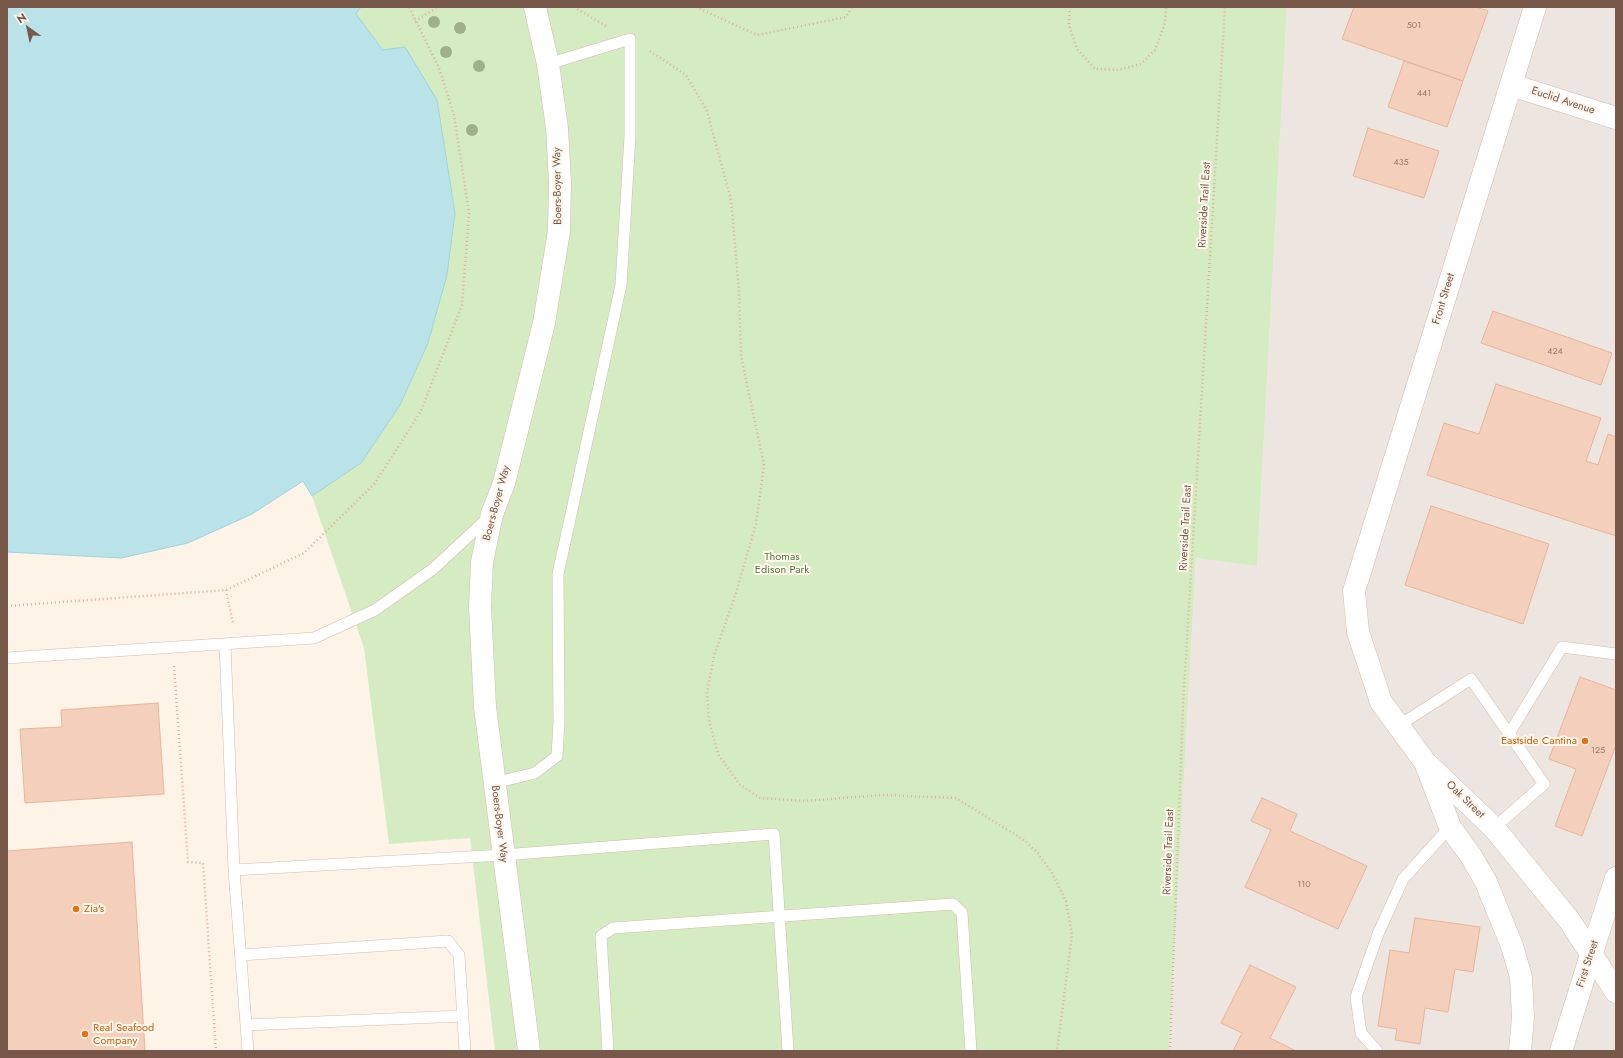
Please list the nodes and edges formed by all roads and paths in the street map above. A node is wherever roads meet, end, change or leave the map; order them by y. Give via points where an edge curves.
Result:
1 (409, 7) edge
2 (438, 7) edge
3 (535, 7) edge
4 (574, 7) edge
5 (696, 7) edge
6 (852, 7) edge
7 (1070, 7) edge
8 (1166, 7) edge
9 (1224, 7) edge
10 (1535, 7) edge
11 (415, 21) junction
12 (630, 39) junction
13 (548, 64) junction
14 (1511, 84) junction
15 (1616, 118) edge
16 (492, 514) junction
17 (226, 590) junction
18 (1354, 591) joint
19 (7, 606) edge
20 (237, 643) junction
21 (225, 644) junction
22 (173, 648) junction
23 (1616, 654) edge
24 (7, 658) edge
25 (1398, 726) junction
26 (1509, 734) junction
27 (1425, 762) junction
28 (494, 783) junction
29 (1450, 827) junction
30 (1494, 828) junction
31 (503, 855) junction
32 (234, 870) junction
33 (1616, 878) edge
34 (779, 916) junction
35 (1592, 955) junction
36 (241, 956) junction
37 (1616, 992) edge
38 (463, 1016) junction
39 (246, 1025) junction
40 (216, 1051) edge
41 (248, 1051) edge
42 (465, 1051) edge
43 (529, 1051) edge
44 (608, 1051) edge
45 (788, 1051) edge
46 (971, 1051) edge
47 (1057, 1051) edge
48 (1170, 1051) edge
49 (1376, 1051) edge
50 (1520, 1051) edge
51 (1561, 1051) edge

1 - 11 path
2 - 11 path
3 - 13 street, Boers-Boyer Way
4 - 12 path
5 - 6 path via 757,36 846,17
7 - 8 path via 1069,25 1077,49 1095,69 1118,70 1141,64 1155,50 1165,24
9 - 48 path, Riverside Trail East via 1183,706
10 - 14 street, Front Street
11 - 17 path via 439,68 454,115 469,213 462,305 421,411 375,483 304,553
12 - 13 lane
12 - 28 lane via 630,136 621,285 558,574 557,756 535,773
12 - 47 path via 686,75 707,111 731,200 739,290 741,356 764,465 756,524 714,656 707,692 709,720 718,754 739,784 760,798 805,800 881,795 956,798 1024,840 1042,858 1066,901 1072,935
13 - 16 street, Boers-Boyer Way via 557,135 560,182 559,231 544,323 504,482
14 - 15 street, Euclid Avenue
14 - 18 street, Front Street
16 - 20 lane via 433,570 375,610 314,638
16 - 28 street, Boers-Boyer Way via 482,562 480,607 485,707
17 - 19 path
17 - 20 path
18 - 25 street, Oak Street via 1358,632 1378,695
20 - 21 lane
21 - 22 lane
21 - 32 lane
22 - 24 lane
22 - 40 path via 188,862 203,863
23 - 26 lane via 1562,647
25 - 26 lane via 1471,679
25 - 27 street, Oak Street
26 - 30 lane via 1544,784
27 - 29 street
27 - 30 street, Oak Street
28 - 31 street, Boers-Boyer Way
29 - 49 lane via 1403,879 1378,934 1356,997 1361,1033
29 - 50 street via 1486,882 1512,946 1521,977 1523,1017
30 - 35 street, Oak Street via 1569,920
31 - 32 lane
31 - 34 lane via 774,834
31 - 43 street, Boers-Boyer Way
32 - 36 lane
33 - 35 street, First Street
34 - 44 lane via 614,928 601,936
34 - 45 lane
34 - 46 lane via 953,904 962,913
35 - 37 street, Oak Street
35 - 51 street, First Street
36 - 38 lane via 448,941 459,955
36 - 39 lane
38 - 39 lane
38 - 42 lane
39 - 41 lane

